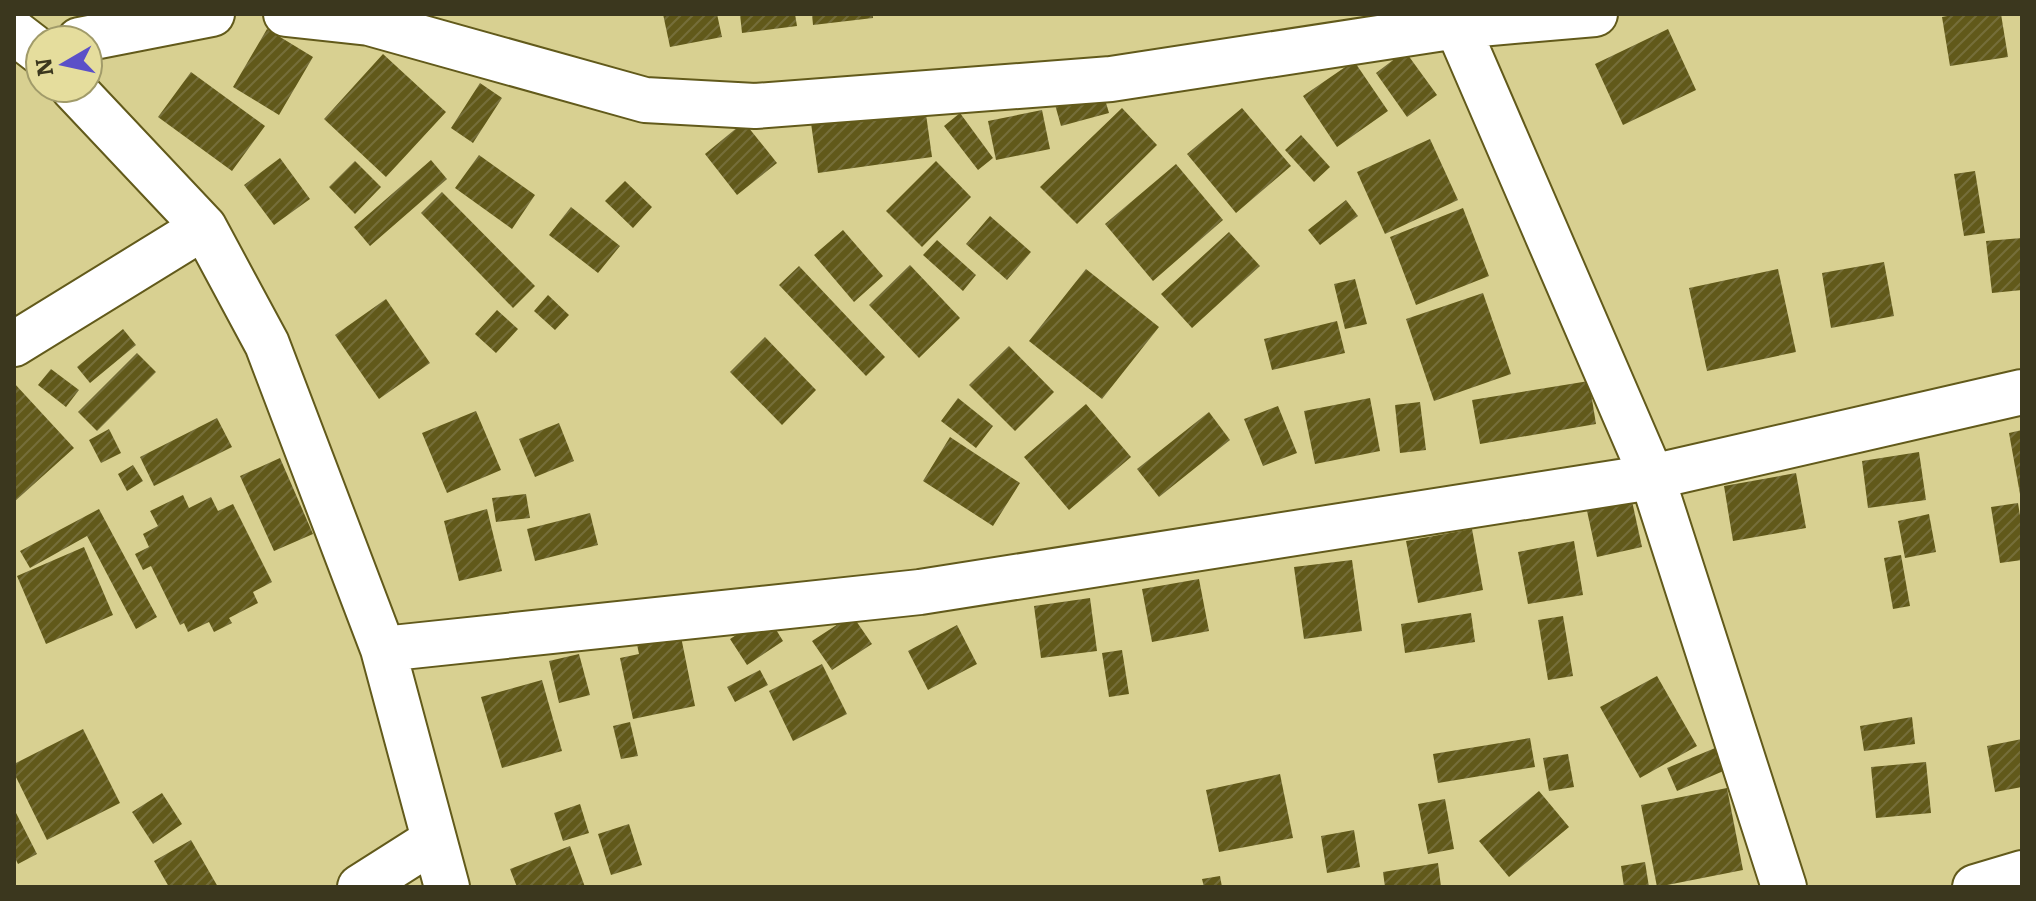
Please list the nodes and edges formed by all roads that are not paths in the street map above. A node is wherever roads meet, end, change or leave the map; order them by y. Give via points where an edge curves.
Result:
1 (212, 14) edge
2 (286, 14) edge
3 (1595, 14) edge
4 (1456, 20) edge
5 (104, 35) edge
6 (88, 104) edge
7 (204, 227) junction
8 (14, 344) edge
9 (2022, 392) edge
10 (1652, 477) junction
11 (383, 649) junction
12 (434, 840) junction
13 (2022, 873) edge
14 (360, 887) edge
15 (447, 887) edge
16 (1784, 887) edge
17 (1975, 887) edge

1 - 5 street
2 - 4 street via 369,23 645,100 755,106 1111,79
3 - 4 street
4 - 10 street
6 - 7 street
7 - 8 street
7 - 11 street via 267,344
9 - 10 street
10 - 11 street via 920,592
10 - 16 street
11 - 12 street
12 - 14 street
12 - 15 street
13 - 17 street

